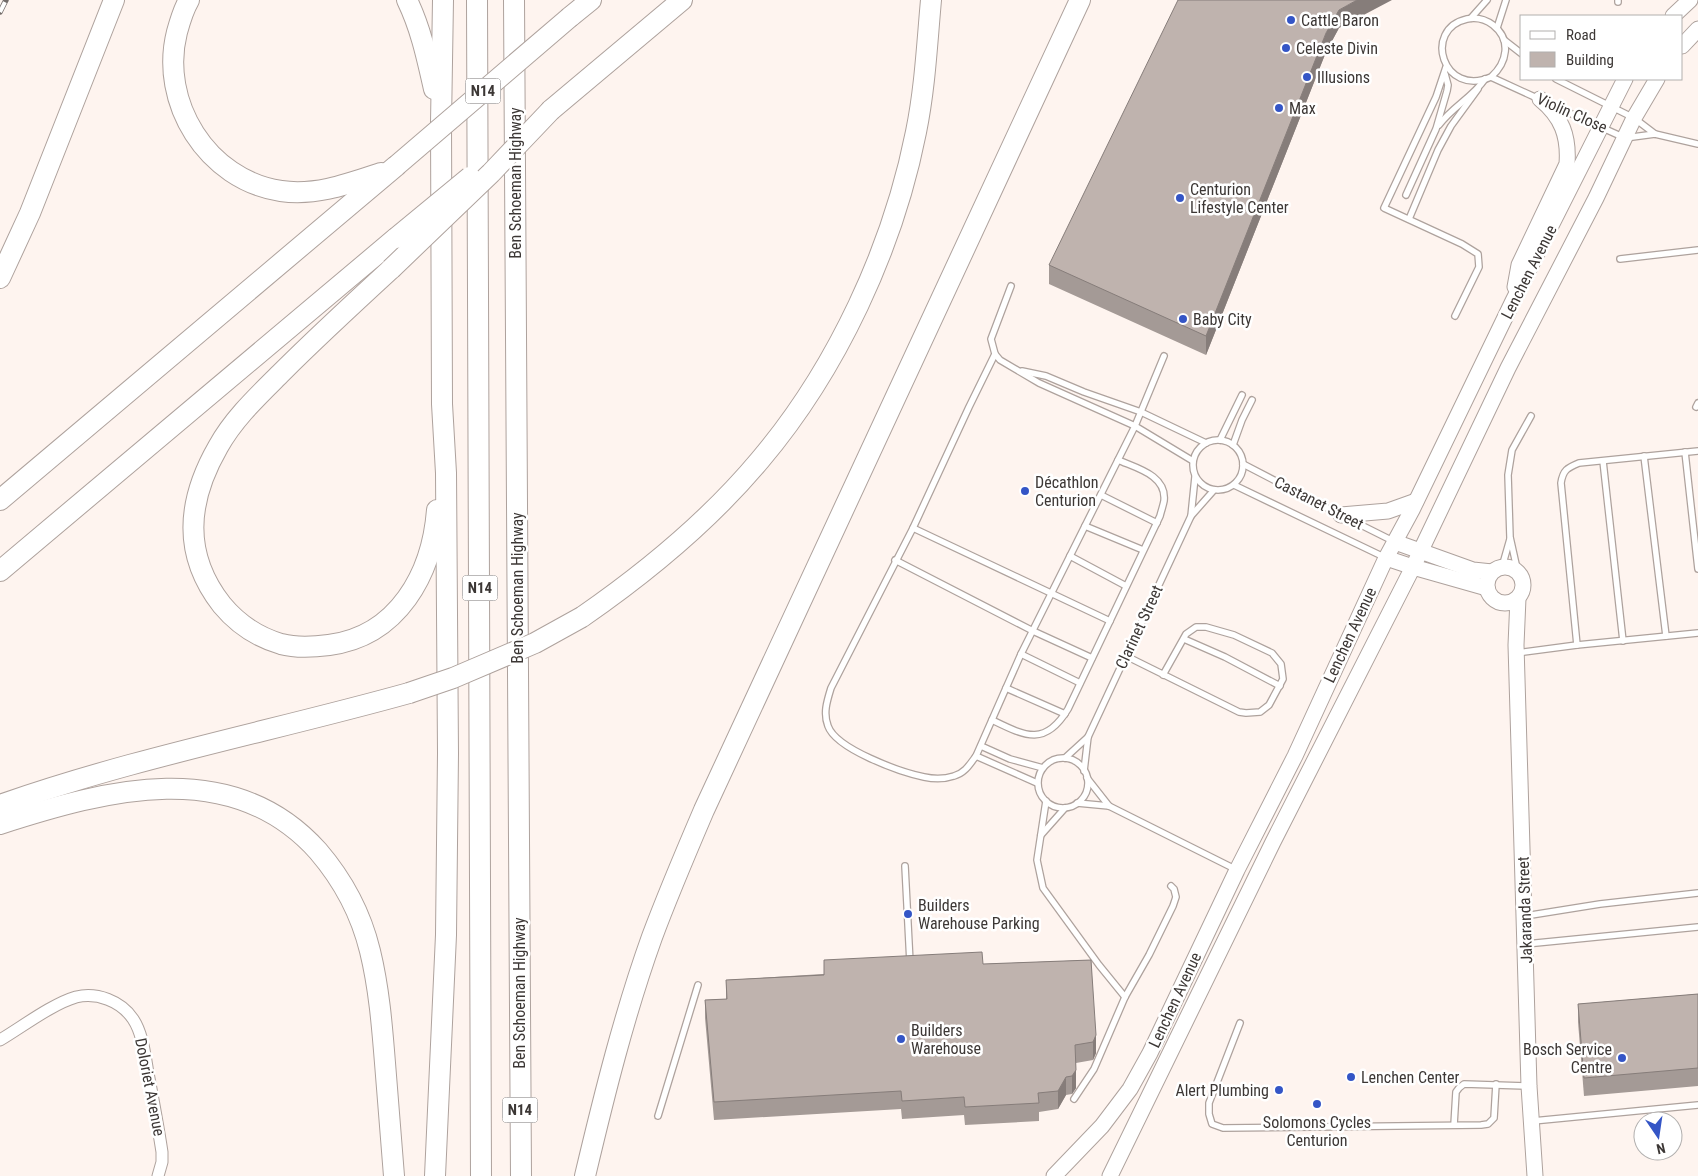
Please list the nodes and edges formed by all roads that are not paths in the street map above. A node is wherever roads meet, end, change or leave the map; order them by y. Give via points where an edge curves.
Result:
1 (114, 0) edge
2 (189, 0) edge
3 (407, 0) edge
4 (443, 0) edge
5 (477, 0) edge
6 (514, 0) edge
7 (527, 0) edge
8 (591, 0) edge
9 (682, 0) edge
10 (931, 0) edge
11 (1080, 0) edge
12 (1487, 0) edge
13 (1506, 0) edge
14 (1690, 0) edge
15 (1674, 15) edge
16 (1471, 18) junction
17 (1496, 28) junction
18 (1698, 29) edge
19 (1504, 40) junction
20 (1683, 45) edge
21 (1520, 52) edge
22 (1446, 67) junction
23 (1445, 74) junction
24 (1488, 78) junction
25 (1558, 80) edge
26 (1624, 80) edge
27 (1656, 80) edge
28 (1478, 89) junction
29 (1540, 99) junction
30 (1611, 106) junction
31 (551, 110) junction
32 (1634, 118) junction
33 (441, 123) junction
34 (1602, 127) junction
35 (1436, 129) junction
36 (1655, 134) junction
37 (1625, 138) junction
38 (1698, 144) edge
39 (394, 168) junction
40 (515, 185) junction
41 (1406, 195) dead end
42 (1409, 219) junction
43 (1698, 250) edge
44 (1620, 259) dead end
45 (0, 278) edge
46 (1011, 286) dead end
47 (1513, 301) junction
48 (1455, 316) dead end
49 (995, 354) junction
50 (1164, 356) dead end
51 (1015, 369) junction
52 (1242, 395) dead end
53 (1252, 400) dead end
54 (442, 404) junction
55 (1141, 412) junction
56 (1531, 416) dead end
57 (1135, 426) junction
58 (1220, 440) junction
59 (1206, 443) junction
60 (1233, 445) junction
61 (1698, 451) edge
62 (1686, 452) junction
63 (1644, 456) junction
64 (1118, 460) junction
65 (1193, 460) junction
66 (1603, 460) junction
67 (1244, 464) junction
68 (1195, 477) junction
69 (1234, 485) junction
70 (1214, 490) junction
71 (1100, 495) junction
72 (0, 500) edge
73 (1416, 501) junction
74 (1341, 515) junction
75 (1191, 516) junction
76 (1156, 523) junction
77 (1085, 526) junction
78 (913, 528) junction
79 (1510, 536) junction
80 (1395, 542) junction
81 (1143, 550) junction
82 (1420, 552) junction
83 (1070, 556) junction
84 (1386, 558) junction
85 (895, 560) junction
86 (1413, 568) junction
87 (1698, 568) edge
88 (0, 570) edge
89 (1497, 570) junction
90 (1518, 572) junction
91 (1126, 586) junction
92 (1487, 588) junction
93 (1052, 593) junction
94 (1518, 598) junction
95 (1500, 603) junction
96 (1110, 621) junction
97 (1033, 631) junction
98 (1698, 633) edge
99 (1666, 636) junction
100 (1184, 639) junction
101 (1623, 641) junction
102 (1577, 645) junction
103 (1516, 649) junction
104 (1021, 654) junction
105 (1126, 656) junction
106 (1092, 658) junction
107 (1163, 675) junction
108 (1080, 683) junction
109 (1280, 686) junction
110 (1006, 688) junction
111 (1064, 714) junction
112 (992, 720) junction
113 (1088, 737) junction
114 (981, 746) junction
115 (976, 756) junction
116 (1065, 758) junction
117 (1043, 768) junction
118 (1084, 771) junction
119 (1087, 778) junction
120 (1038, 783) junction
121 (1046, 801) junction
122 (1077, 803) junction
123 (0, 805) edge
124 (1109, 806) junction
125 (1065, 808) junction
126 (0, 824) edge
127 (1041, 835) junction
128 (906, 866) dead end
129 (1237, 870) junction
130 (1171, 886) dead end
131 (1698, 893) edge
132 (1525, 916) junction
133 (1698, 927) edge
134 (1526, 944) junction
135 (910, 966) edge
136 (698, 985) dead end
137 (1125, 997) junction
138 (1240, 1023) dead end
139 (0, 1040) edge
140 (1496, 1084) junction
141 (1530, 1086) junction
142 (1074, 1099) dead end
143 (1698, 1105) edge
144 (658, 1116) dead end
145 (1531, 1122) junction
146 (1454, 1125) junction
147 (158, 1176) edge
148 (394, 1176) edge
149 (434, 1176) edge
150 (481, 1176) edge
151 (521, 1176) edge
152 (585, 1176) edge
153 (1054, 1176) edge
154 (1110, 1176) edge
155 (1535, 1176) edge

1 - 45 highway via 30,213
2 - 39 highway via 174,41 172,64 179,103 198,140 230,171 280,191 303,192 321,191
3 - 33 highway via 424,46
4 - 33 highway
5 - 150 highway, N14
6 - 40 highway, Ben Schoeman Highway / N14
7 - 40 highway
8 - 39 highway, N14, bridge
9 - 31 highway
10 - 123 highway, bridge via 916,131 901,194 862,300 802,404 761,459 715,509 662,557 582,617 535,643 453,678 331,715 125,766
11 - 152 highway via 680,866 634,995
12 - 16 lane
13 - 17 lane
14 - 15 main road
16 - 17 lane via 1489,22
16 - 22 lane via 1456,24 1445,36 1442,52
17 - 19 lane
18 - 20 main road
19 - 21 lane
19 - 24 lane via 1504,61
22 - 23 lane
22 - 24 lane, Violin Close via 1462,80 1471,82
23 - 35 lane via 1448,85
23 - 42 lane via 1384,208
24 - 28 lane
24 - 29 lane, Violin Close
25 - 30 lane, Violin Close
26 - 30 main road, Lenchen Avenue
27 - 32 main road, Lenchen Avenue
28 - 35 lane via 1447,114
28 - 42 lane via 1438,150
29 - 34 lane, Violin Close
29 - 47 main road via 1564,128 1567,164 1519,265
30 - 32 lane, Violin Close
30 - 34 main road, Lenchen Avenue
31 - 54 highway, bridge via 491,174 256,398 218,445 208,465 195,508 194,546 205,579 230,614 260,636 299,647 359,639 377,630 394,614 407,601 430,548 436,518
31 - 88 highway, bridge
32 - 36 lane, Violin Close
32 - 37 main road, Lenchen Avenue
33 - 54 highway
34 - 37 lane, Violin Close
34 - 47 main road, Lenchen Avenue
35 - 41 lane
36 - 37 lane
36 - 38 lane
37 - 82 main road, Lenchen Avenue via 1508,368
39 - 72 highway, N14
40 - 151 highway, Ben Schoeman Highway / N14
42 - 48 lane via 1478,254 1479,267
43 - 44 lane
46 - 49 lane via 992,333 991,344
47 - 73 main road, Lenchen Avenue
49 - 51 lane
49 - 78 lane
50 - 55 lane
51 - 55 lane via 1046,376
51 - 57 lane
52 - 58 lane
53 - 60 lane
54 - 149 highway via 448,792 444,994
55 - 57 lane
55 - 59 lane
56 - 79 lane, Jakaranda Street via 1510,460
57 - 64 lane
57 - 65 lane
58 - 59 lane
58 - 60 lane
59 - 65 lane
60 - 67 lane
61 - 62 lane
62 - 63 lane
62 - 87 lane
63 - 66 lane
63 - 99 lane
64 - 71 lane
64 - 76 lane via 1158,482 1164,501
65 - 68 lane
66 - 101 lane
66 - 102 lane via 1579,463 1562,473
67 - 69 lane
67 - 74 lane, Castanet Street
68 - 70 lane via 1200,484
68 - 75 lane, Clarinet Street
69 - 70 lane
69 - 84 lane, Castanet Street
70 - 75 lane, Clarinet Street
71 - 76 lane
71 - 77 lane
73 - 74 main road via 1382,512
73 - 80 main road, Lenchen Avenue
74 - 80 lane, Castanet Street
75 - 105 lane, Clarinet Street
76 - 81 lane
77 - 81 lane
77 - 83 lane
78 - 85 lane
78 - 93 lane
79 - 89 lane, Jakaranda Street
79 - 90 lane, Jakaranda Street
80 - 82 main road
80 - 84 main road, Lenchen Avenue
81 - 91 lane
82 - 86 main road, Lenchen Avenue
82 - 89 main road via 1473,570
83 - 91 lane
83 - 93 lane
84 - 86 main road
84 - 129 main road, Lenchen Avenue via 1295,756
85 - 97 lane
85 - 115 lane via 832,688 825,712 828,726 850,749 924,777 956,776 966,770
86 - 92 main road
86 - 154 main road, Lenchen Avenue via 1273,842
89 - 90 main road via 1511,568
89 - 92 main road, Jakaranda Street via 1487,582
90 - 94 main road, Jakaranda Street via 1523,585
91 - 96 lane
92 - 95 main road, Jakaranda Street via 1491,597
93 - 96 lane
93 - 97 lane
94 - 95 main road
94 - 103 main road, Jakaranda Street
95 - 103 main road, Jakaranda Street
96 - 106 lane
97 - 104 lane
97 - 106 lane
98 - 99 lane
99 - 101 lane
100 - 107 lane
100 - 109 lane
100 - 109 lane via 1191,629 1200,626 1234,636 1272,653 1278,658 1283,671
101 - 102 lane
102 - 103 lane
103 - 132 main road, Jakaranda Street
104 - 108 lane
104 - 110 lane
105 - 107 lane
105 - 113 lane, Clarinet Street
106 - 108 lane
107 - 109 lane via 1246,713 1265,709
108 - 111 lane
110 - 111 lane
110 - 112 lane
111 - 112 lane via 1052,729 1029,736
112 - 114 lane
113 - 116 lane, Clarinet Street
113 - 118 lane, Clarinet Street
114 - 115 lane
114 - 117 lane via 1010,759
115 - 120 lane
116 - 117 lane, Clarinet Street via 1049,762
116 - 118 lane via 1079,764
117 - 120 lane
118 - 119 lane, Clarinet Street
119 - 122 lane via 1085,794
119 - 124 lane, Clarinet Street
120 - 121 lane
121 - 125 lane
121 - 127 lane
122 - 124 lane, Clarinet Street
122 - 125 lane, Clarinet Street
124 - 129 lane, Clarinet Street
125 - 127 lane
126 - 148 highway via 83,799 182,788 241,799 265,809 308,841 343,886 370,949 381,1016
127 - 137 lane via 1037,860 1043,888
128 - 135 lane
129 - 153 main road, Lenchen Avenue via 1130,1089 1102,1126
130 - 137 lane via 1176,897 1173,906
131 - 132 lane
132 - 134 main road, Jakaranda Street
133 - 134 lane
134 - 141 main road, Jakaranda Street
136 - 144 lane
137 - 142 lane via 1094,1070
138 - 146 lane via 1209,1103 1210,1120 1216,1127
139 - 147 street, Doloriet Avenue via 63,1003 83,996 102,997 120,1005 134,1019 143,1046 159,1135 162,1162
140 - 141 lane
140 - 146 lane via 1491,1121 1481,1125
140 - 146 lane via 1464,1084 1458,1088
141 - 145 main road, Jakaranda Street
143 - 145 lane
145 - 155 main road, Jakaranda Street

